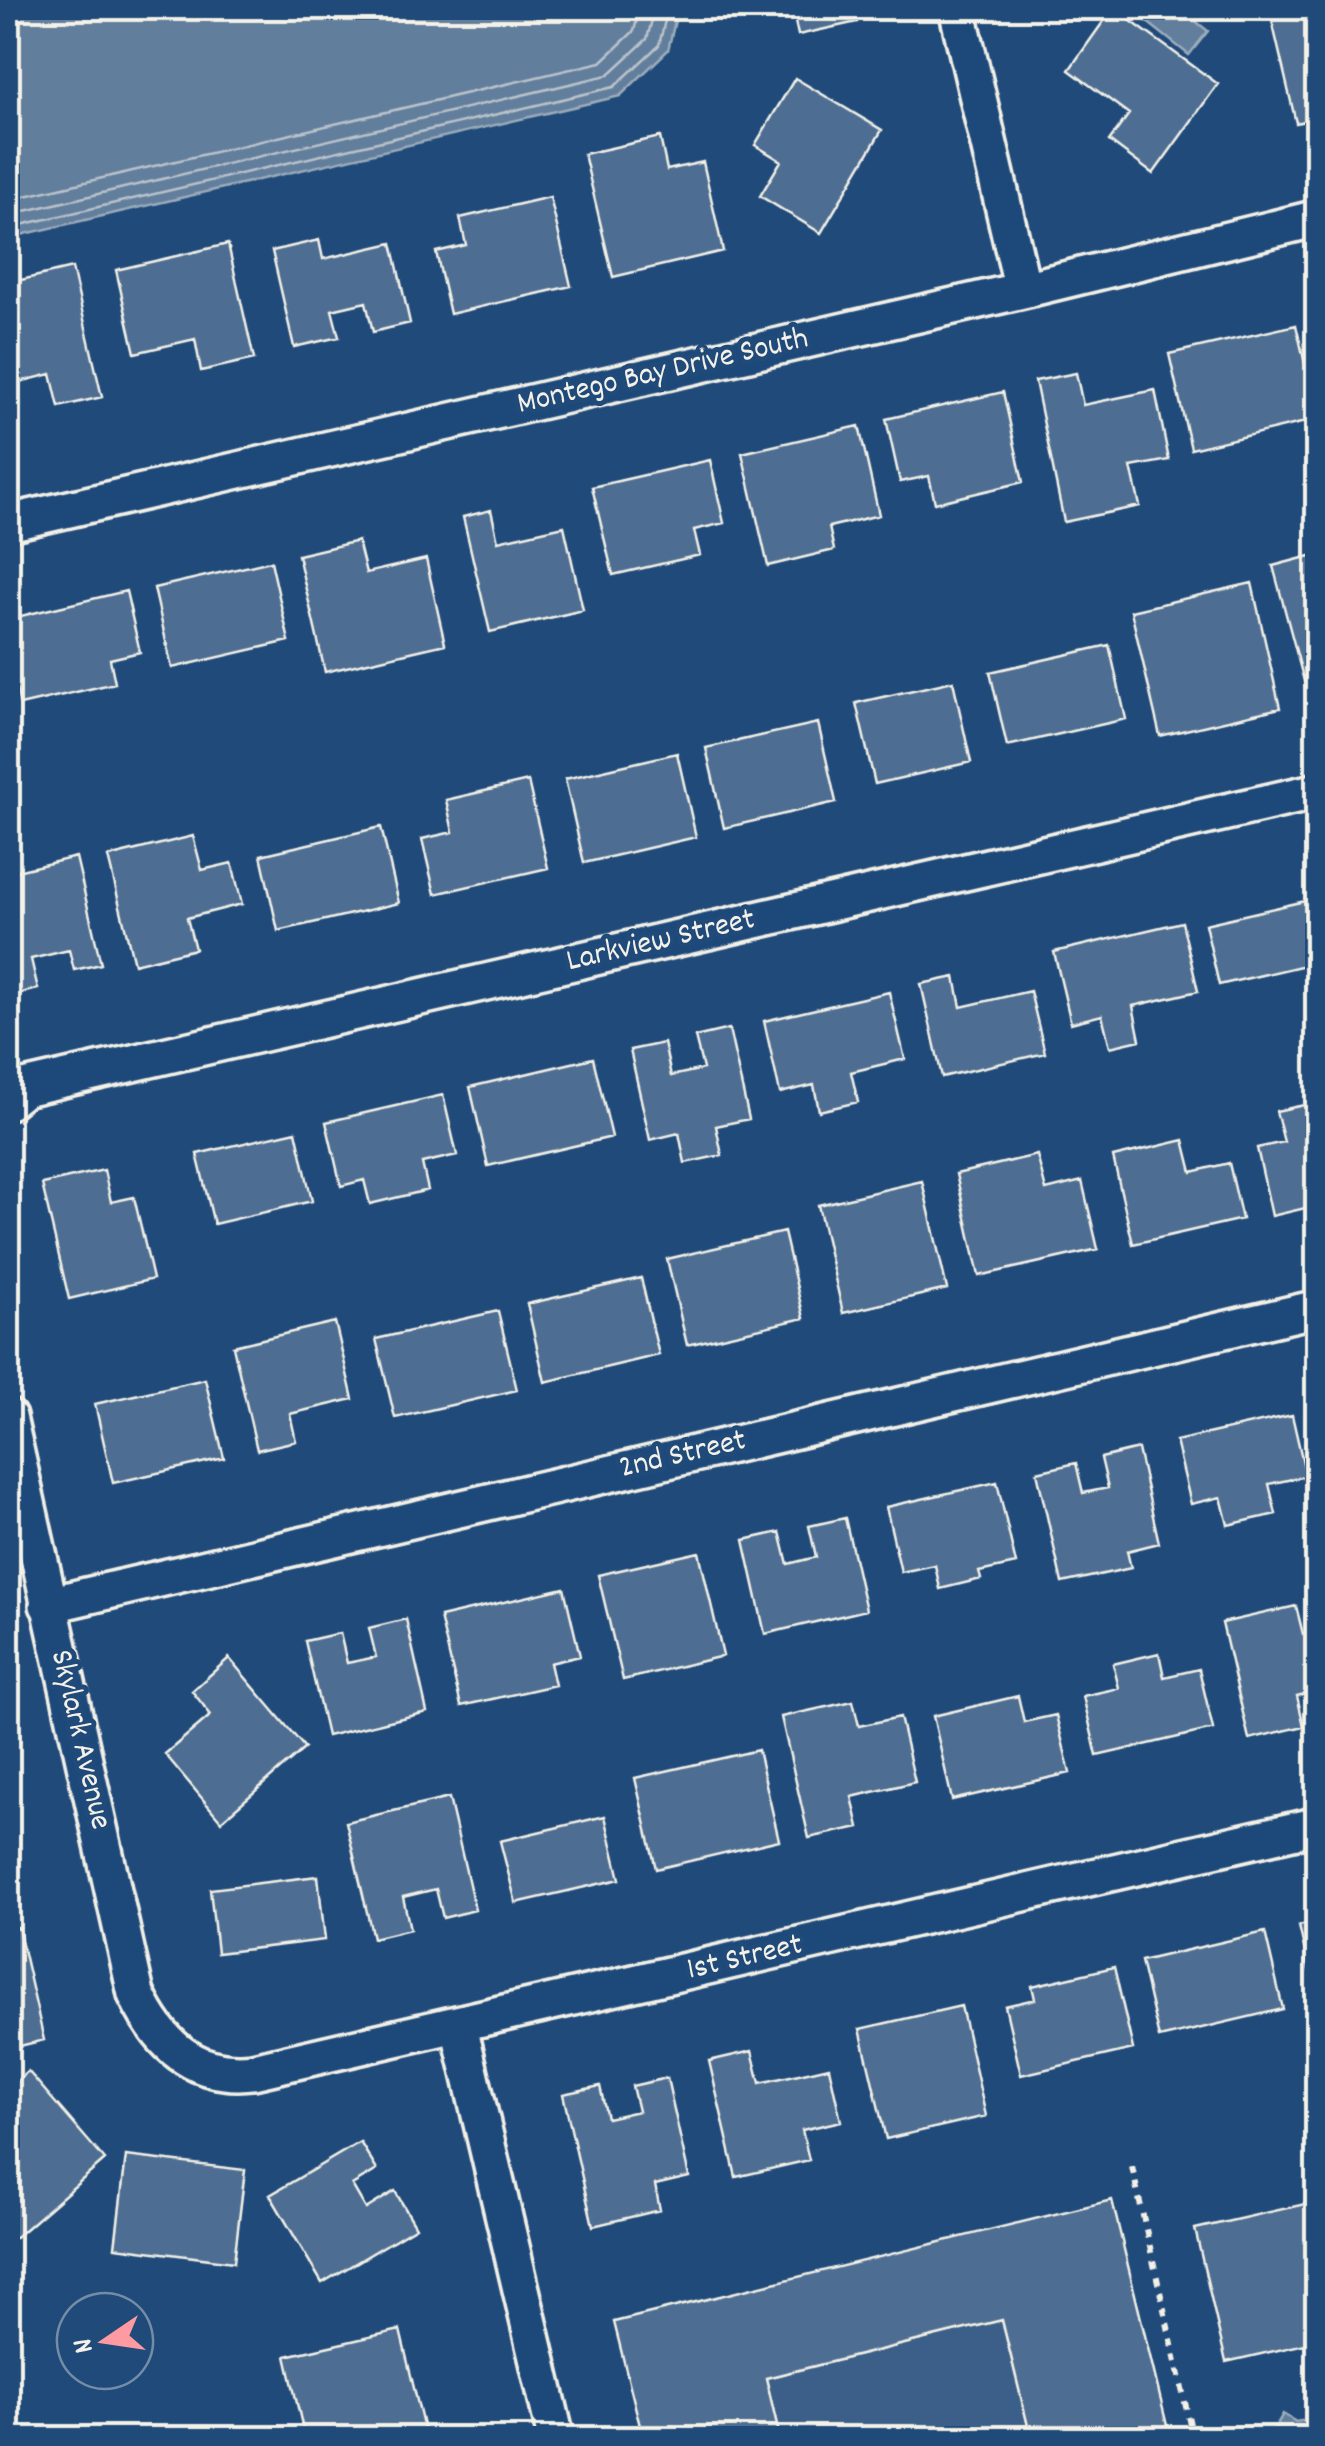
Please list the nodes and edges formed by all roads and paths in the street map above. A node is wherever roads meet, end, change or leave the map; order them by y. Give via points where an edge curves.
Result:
1 (957, 8) edge
2 (1318, 218) edge
3 (1022, 290) junction
4 (8, 522) edge
5 (1318, 791) edge
6 (8, 1101) edge
7 (1318, 1308) edge
8 (8, 1417) edge
9 (48, 1605) junction
10 (1318, 1824) edge
11 (459, 2026) junction
12 (176, 2049) joint
13 (1132, 2167) dead end
14 (556, 2438) edge
15 (1193, 2438) edge

1 - 3 street
2 - 3 street, Montego Bay Drive South
3 - 4 street, Montego Bay Drive South
5 - 6 street, Larkview Street via 24,1088
7 - 9 street, 2nd Street
8 - 9 street, Skylark Avenue
9 - 12 street, Skylark Avenue via 136,1994 152,2026
10 - 11 street, 1st Street
11 - 12 street, 1st Street via 225,2074
11 - 14 street
13 - 15 path

